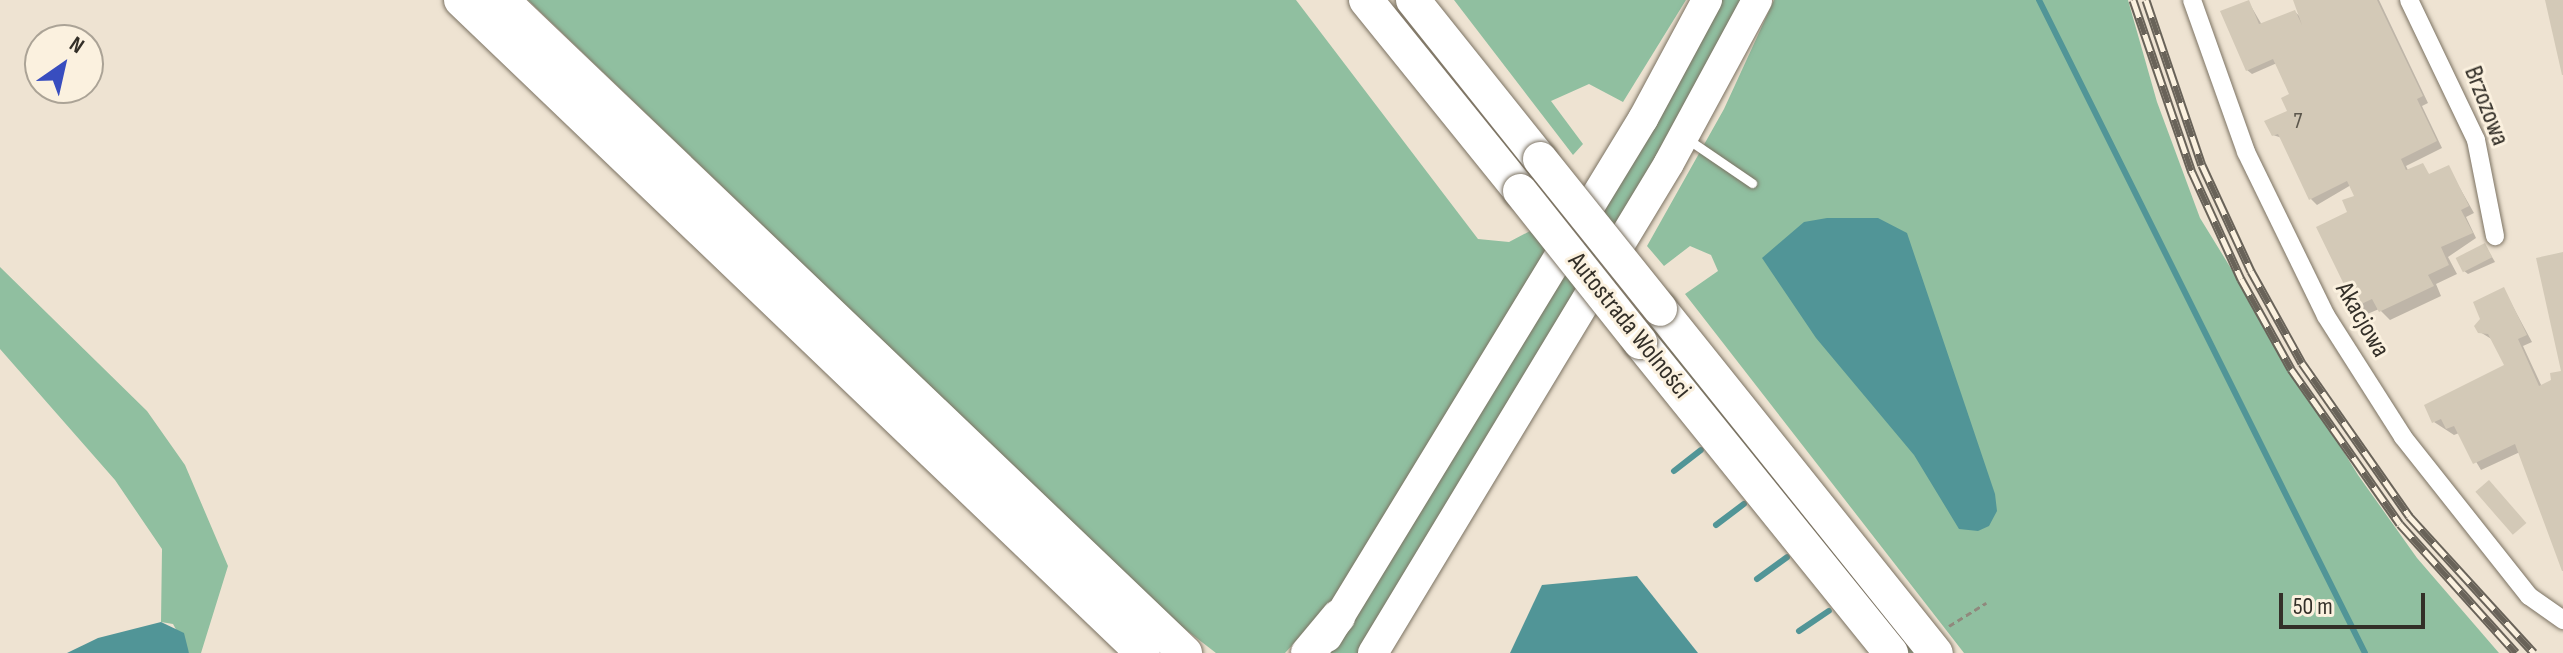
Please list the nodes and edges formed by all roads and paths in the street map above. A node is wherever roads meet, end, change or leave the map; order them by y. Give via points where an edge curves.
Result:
1 (461, 0) edge
2 (502, 0) edge
3 (1366, 0) edge
4 (1413, 0) edge
5 (1707, 0) edge
6 (1757, 0) edge
7 (2192, 0) edge
8 (2409, 0) edge
9 (1683, 136) junction
10 (1752, 183) dead end
11 (2495, 236) dead end
12 (1986, 603) dead end
13 (1338, 617) junction
14 (2563, 620) edge
15 (1943, 640) edge
16 (1184, 649) edge
17 (1143, 653) edge
18 (1308, 653) edge
19 (1318, 653) edge
20 (1373, 653) edge
21 (1891, 653) edge

1 - 17 highway
2 - 16 highway
3 - 21 highway, Autostrada Wolności, bridge
4 - 15 highway, Autostrada Wolności, bridge via 1660,309
5 - 13 main road via 1643,119
6 - 9 main road
7 - 14 street, Akacjowa via 2246,152 2326,316 2403,437 2529,596
8 - 11 street, Brzozowa via 2476,140
9 - 10 lane
9 - 20 main road
12 - 15 path
13 - 18 highway
13 - 19 main road

